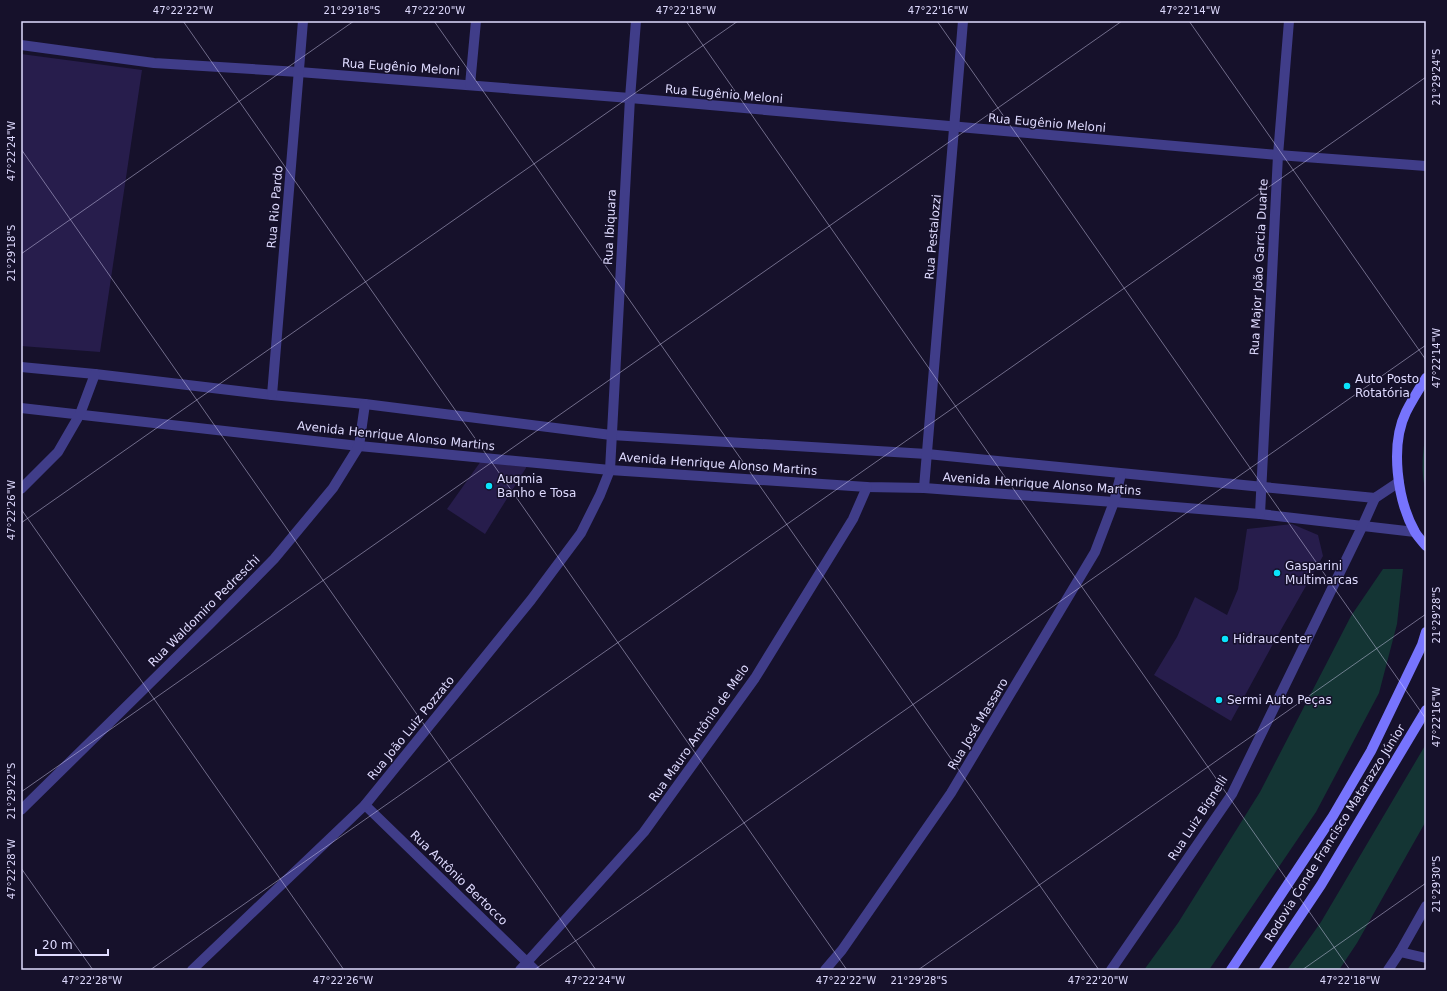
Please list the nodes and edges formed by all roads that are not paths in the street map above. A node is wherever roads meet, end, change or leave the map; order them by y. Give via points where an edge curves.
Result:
1 (303, 21) edge
2 (476, 21) edge
3 (636, 21) edge
4 (963, 21) edge
5 (1289, 21) edge
6 (21, 45) edge
7 (299, 72) junction
8 (470, 85) junction
9 (630, 98) junction
10 (955, 128) junction
11 (1278, 155) junction
12 (1426, 166) edge
13 (21, 367) edge
14 (95, 374) junction
15 (1426, 378) edge
16 (272, 395) junction
17 (365, 404) junction
18 (21, 408) edge
19 (80, 414) junction
20 (611, 435) junction
21 (358, 446) junction
22 (927, 454) junction
23 (610, 470) junction
24 (1121, 474) junction
25 (1399, 482) junction
26 (867, 487) junction
27 (924, 488) junction
28 (1261, 488) junction
29 (21, 489) edge
30 (1375, 498) junction
31 (1114, 502) junction
32 (1260, 514) junction
33 (1362, 526) junction
34 (1415, 532) junction
35 (1426, 546) edge
36 (1426, 632) edge
37 (1426, 710) edge
38 (365, 805) junction
39 (21, 810) edge
40 (1426, 906) edge
41 (1400, 952) junction
42 (1426, 958) edge
43 (528, 968) edge
44 (192, 970) edge
45 (825, 970) edge
46 (1112, 970) edge
47 (1231, 970) edge
48 (1264, 970) edge
49 (1388, 970) edge

1 - 7 street, Rua Rio Pardo
2 - 8 street
3 - 9 street, Rua Ibiquara
4 - 10 street, Rua Pestalozzi
5 - 11 street, Rua Major João Garcia Duarte
6 - 7 street, Rua Eugênio Meloni via 154,63
7 - 8 street, Rua Eugênio Meloni
7 - 16 street, Rua Rio Pardo
8 - 9 street, Rua Eugênio Meloni
9 - 10 street, Rua Eugênio Meloni
9 - 20 street, Rua Ibiquara
10 - 11 street, Rua Eugênio Meloni
10 - 22 street, Rua Pestalozzi
11 - 12 street, Rua Eugênio Meloni
11 - 28 street, Rua Major João Garcia Duarte
13 - 14 street, Avenida Henrique Alonso Martins
14 - 16 street, Avenida Henrique Alonso Martins
14 - 19 street
15 - 25 main road via 1405,413 1399,436
16 - 17 street, Avenida Henrique Alonso Martins
17 - 20 street, Avenida Henrique Alonso Martins
17 - 21 street, Rua Waldomiro Pedreschi
18 - 19 street, Avenida Henrique Alonso Martins
19 - 21 street, Avenida Henrique Alonso Martins
19 - 29 street via 58,452
20 - 22 street, Avenida Henrique Alonso Martins
20 - 23 street, Rua Ibiquara
21 - 23 street, Avenida Henrique Alonso Martins
21 - 39 street, Rua Waldomiro Pedreschi via 333,488 274,559
22 - 24 street, Avenida Henrique Alonso Martins
22 - 27 street, Rua Pestalozzi
23 - 26 street, Avenida Henrique Alonso Martins
23 - 38 street, Rua João Luiz Pozzato via 581,533 531,600
24 - 28 street, Avenida Henrique Alonso Martins
24 - 31 street, Rua José Massaro
25 - 30 street
25 - 34 main road via 1404,508
26 - 27 street, Avenida Henrique Alonso Martins
26 - 43 street, Rua Mauro Antônio de Melo via 852,519 755,678 644,832
27 - 31 street, Avenida Henrique Alonso Martins
28 - 30 street, Avenida Henrique Alonso Martins
28 - 32 street, Rua Major João Garcia Duarte
30 - 33 street, Rua Luiz Bignelli
31 - 32 street, Avenida Henrique Alonso Martins
31 - 45 street, Rua José Massaro via 1095,552 951,793 842,950
32 - 33 street, Avenida Henrique Alonso Martins
33 - 34 street, Avenida Henrique Alonso Martins
33 - 46 street, Rua Luiz Bignelli via 1232,794
34 - 35 main road
36 - 47 main road, Rodovia Conde Francisco Matarazzo Júnior via 1371,752 1333,816
37 - 48 main road, Rodovia Conde Francisco Matarazzo Júnior via 1321,885
38 - 43 street, Rua Antônio Bertocco
38 - 44 street, Rua João Luiz Pozzato
40 - 41 street
41 - 42 street
41 - 49 street

